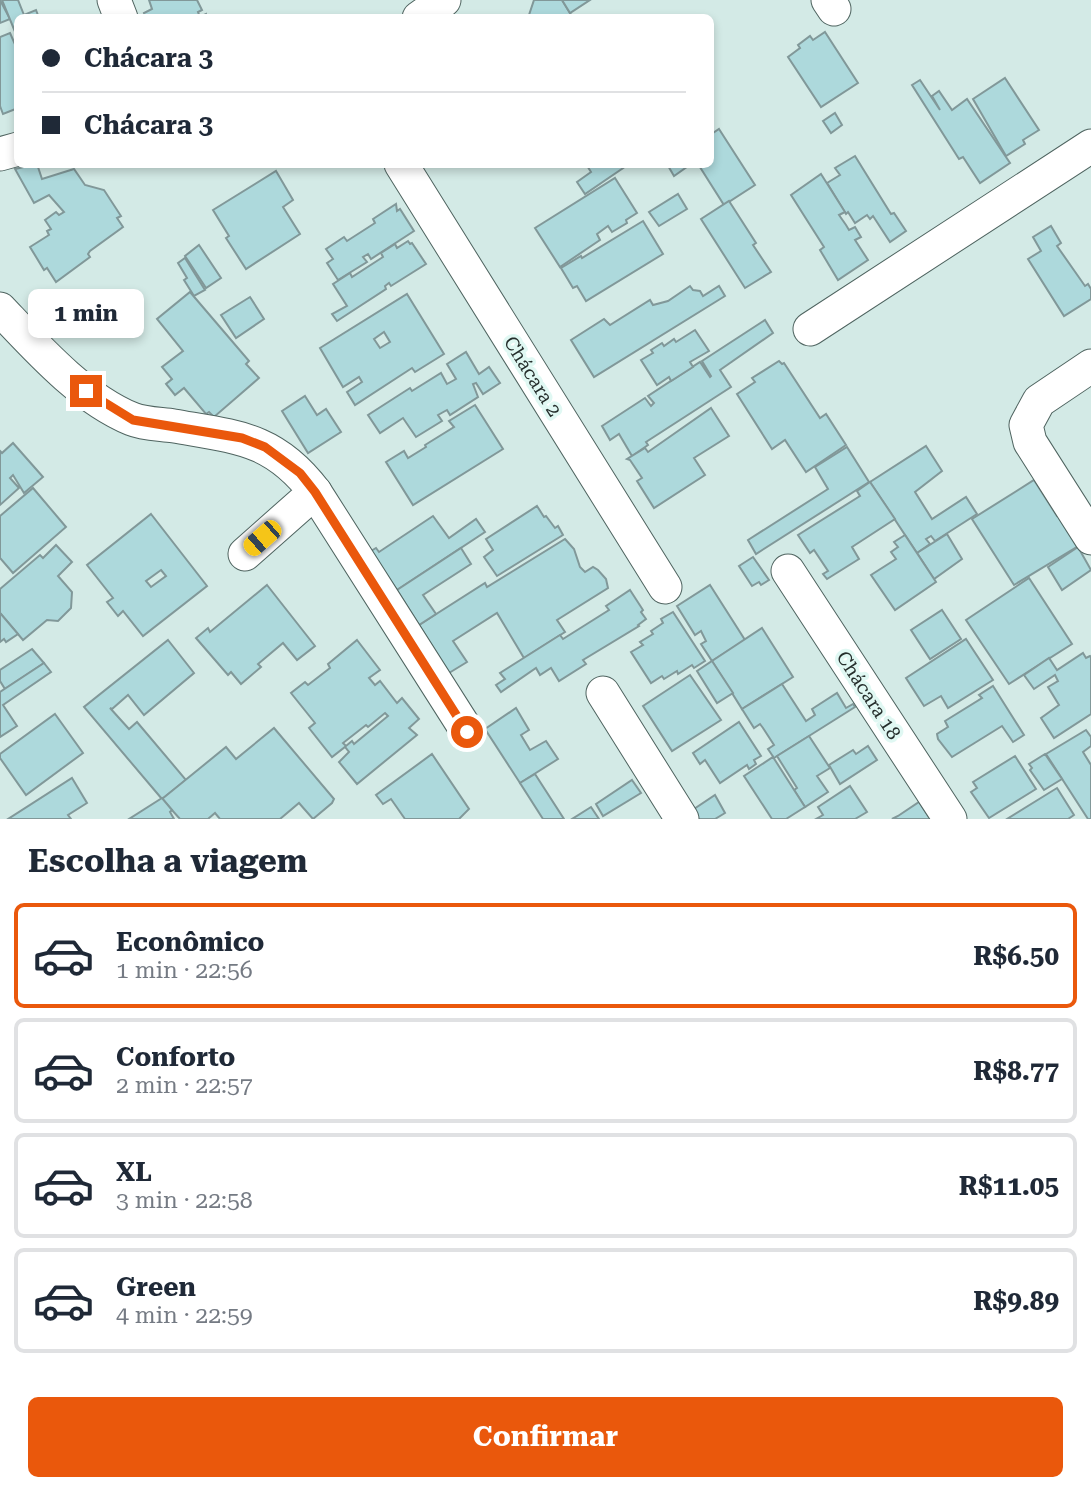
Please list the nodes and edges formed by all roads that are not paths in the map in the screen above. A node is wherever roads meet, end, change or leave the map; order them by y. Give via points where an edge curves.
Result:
1 (444, 0) edge
2 (425, 14) edge
3 (1091, 146) edge
4 (403, 168) edge
5 (0, 309) edge
6 (810, 329) dead end
7 (1091, 366) edge
8 (315, 492) junction
9 (1091, 538) edge
10 (245, 554) dead end
11 (788, 571) dead end
12 (665, 587) dead end
13 (603, 693) dead end
14 (467, 732) dead end
15 (682, 819) edge
16 (950, 819) edge

1 - 2 street
3 - 6 street
4 - 12 street, Chácara 2
5 - 8 street via 55,368 112,408 133,420 242,438 265,447 300,473
7 - 9 street via 1039,401 1026,425 1030,442
8 - 10 street
8 - 14 street
11 - 16 street, Chácara 18
13 - 15 street

